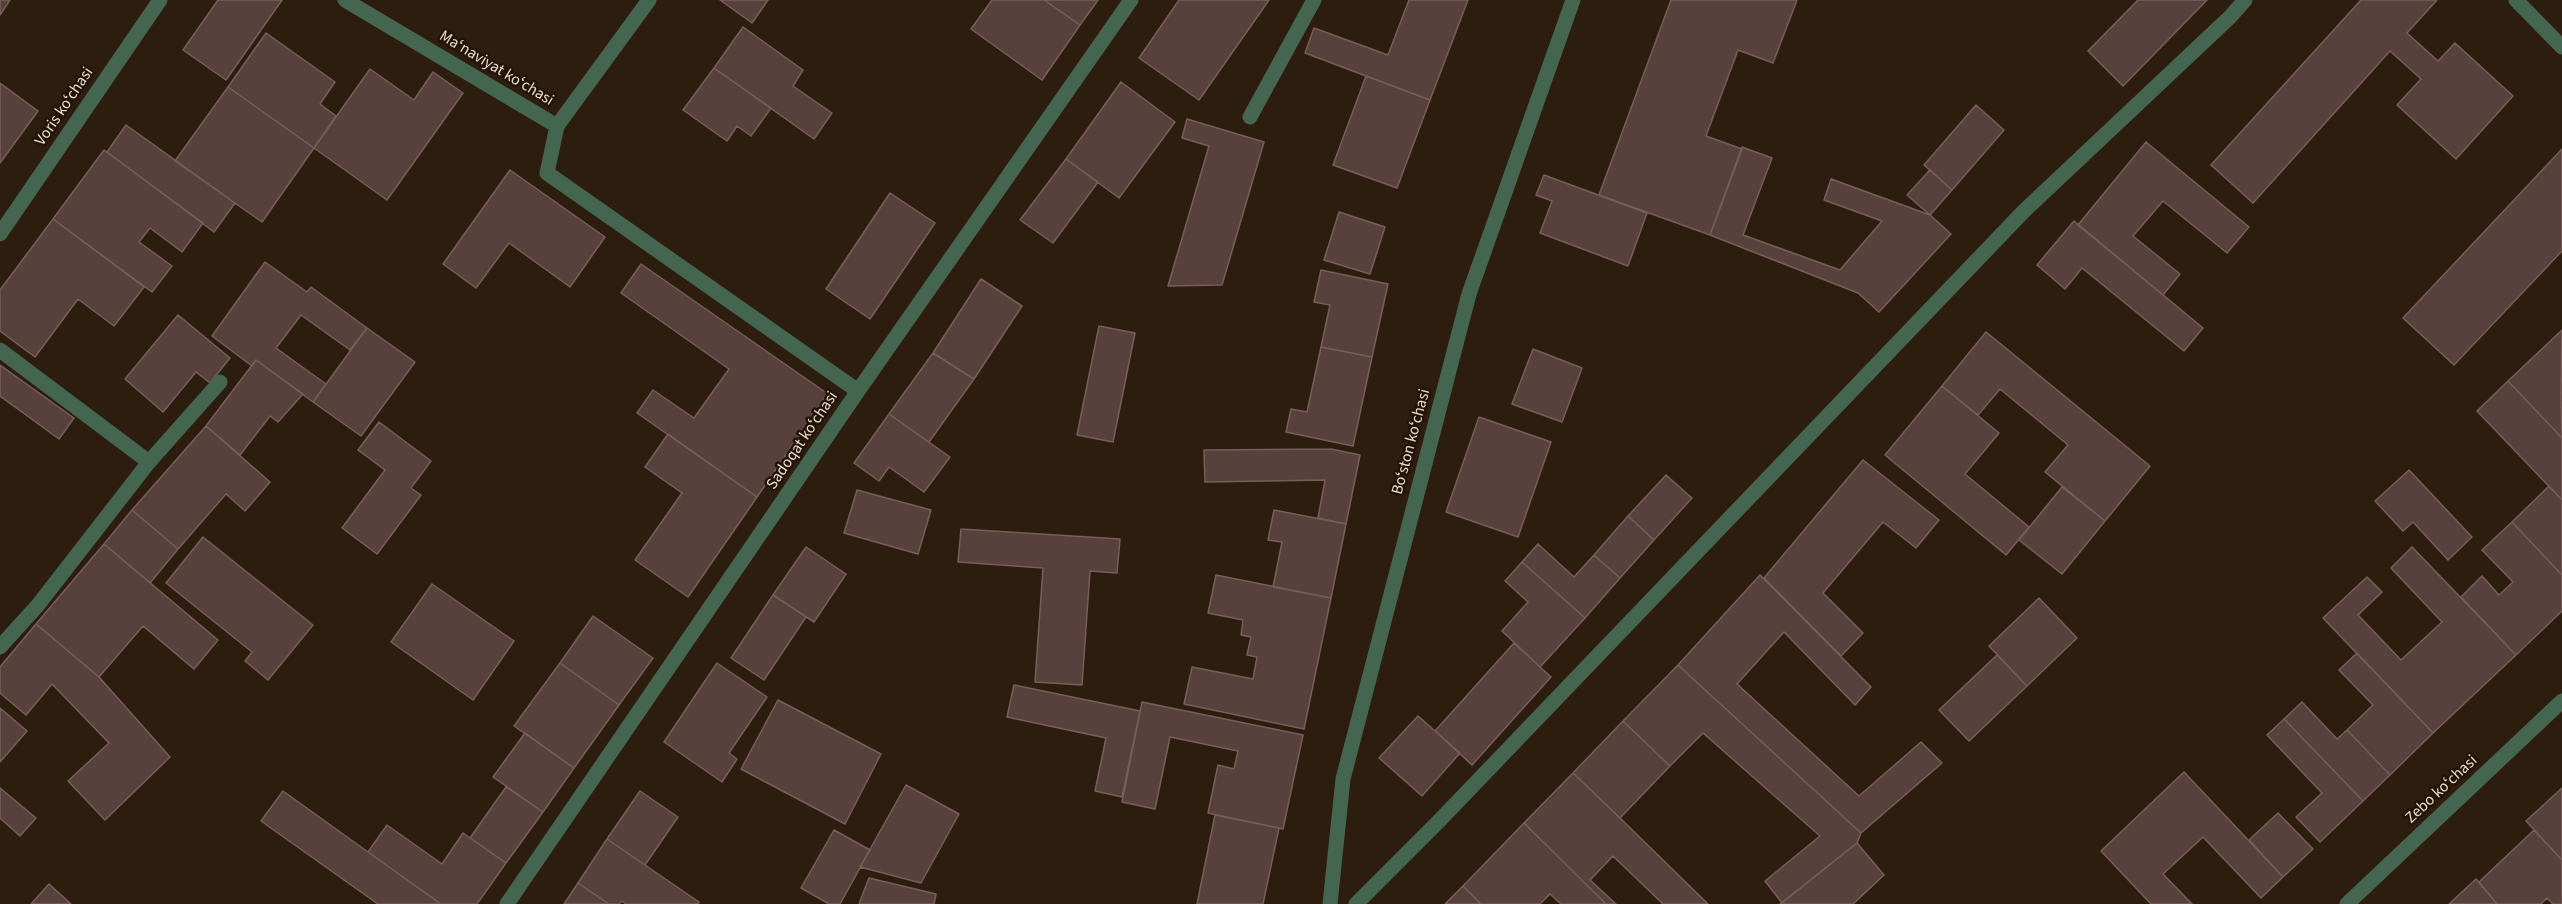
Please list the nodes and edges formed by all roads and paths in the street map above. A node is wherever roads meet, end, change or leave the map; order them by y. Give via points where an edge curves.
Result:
1 (160, 0) edge
2 (345, 0) edge
3 (649, 0) edge
4 (1131, 0) edge
5 (1314, 0) edge
6 (1573, 0) edge
7 (2246, 0) edge
8 (2516, 0) edge
9 (2562, 47) edge
10 (1250, 117) dead end
11 (557, 126) junction
12 (0, 234) edge
13 (0, 350) edge
14 (220, 382) dead end
15 (858, 391) junction
16 (149, 462) junction
17 (0, 647) edge
18 (2562, 701) edge
19 (507, 904) edge
20 (1330, 904) edge
21 (1356, 904) edge
22 (2347, 904) edge

1 - 12 street, Voris koʻchasi
2 - 11 street, Maʻnaviyat koʻchasi
3 - 11 street, Maʻnaviyat koʻchasi
4 - 15 street, Sadoqat koʻchasi
5 - 10 street
6 - 20 street, Boʻston koʻchasi via 1469,294 1343,779
7 - 21 street via 2024,211
8 - 9 street
11 - 15 street via 547,173
13 - 16 street
14 - 16 street
15 - 19 street, Sadoqat koʻchasi
16 - 17 street via 38,605
18 - 22 street, Zebo koʻchasi

